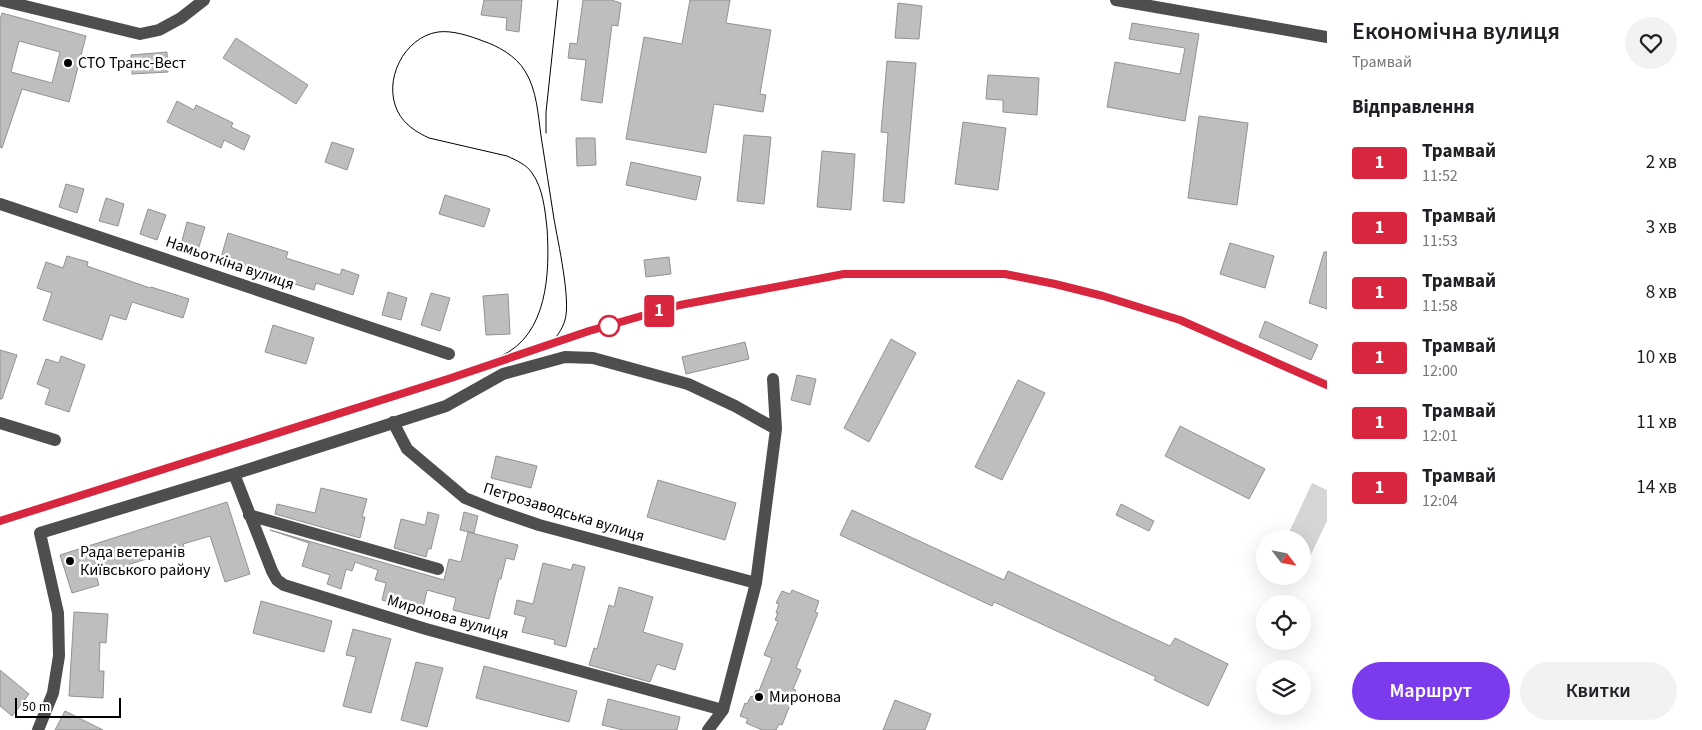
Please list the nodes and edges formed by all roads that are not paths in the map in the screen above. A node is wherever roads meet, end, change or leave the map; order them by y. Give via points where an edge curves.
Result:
1 (0, 0) edge
2 (204, 0) edge
3 (1116, 0) edge
4 (1327, 37) edge
5 (0, 204) edge
6 (449, 354) dead end
7 (773, 379) dead end
8 (393, 422) junction
9 (0, 423) edge
10 (776, 429) junction
11 (55, 440) dead end
12 (234, 474) junction
13 (249, 515) junction
14 (438, 570) dead end
15 (756, 583) junction
16 (723, 710) junction
17 (38, 730) edge
18 (708, 730) edge

1 - 2 street via 140,34 160,30
3 - 4 street
5 - 6 street, Намьоткіна вулиця
7 - 10 street
8 - 10 street via 446,406 504,374 565,357 593,358 688,384
8 - 12 street
8 - 15 street, Петрозаводська вулиця via 407,448 465,498 539,525
9 - 11 street
10 - 15 street
12 - 13 street, Миронова вулиця
12 - 17 street via 40,532 58,613 59,656 53,693
13 - 14 street
13 - 16 street, Миронова вулиця via 272,572 284,585 426,629
15 - 16 street
16 - 18 street

